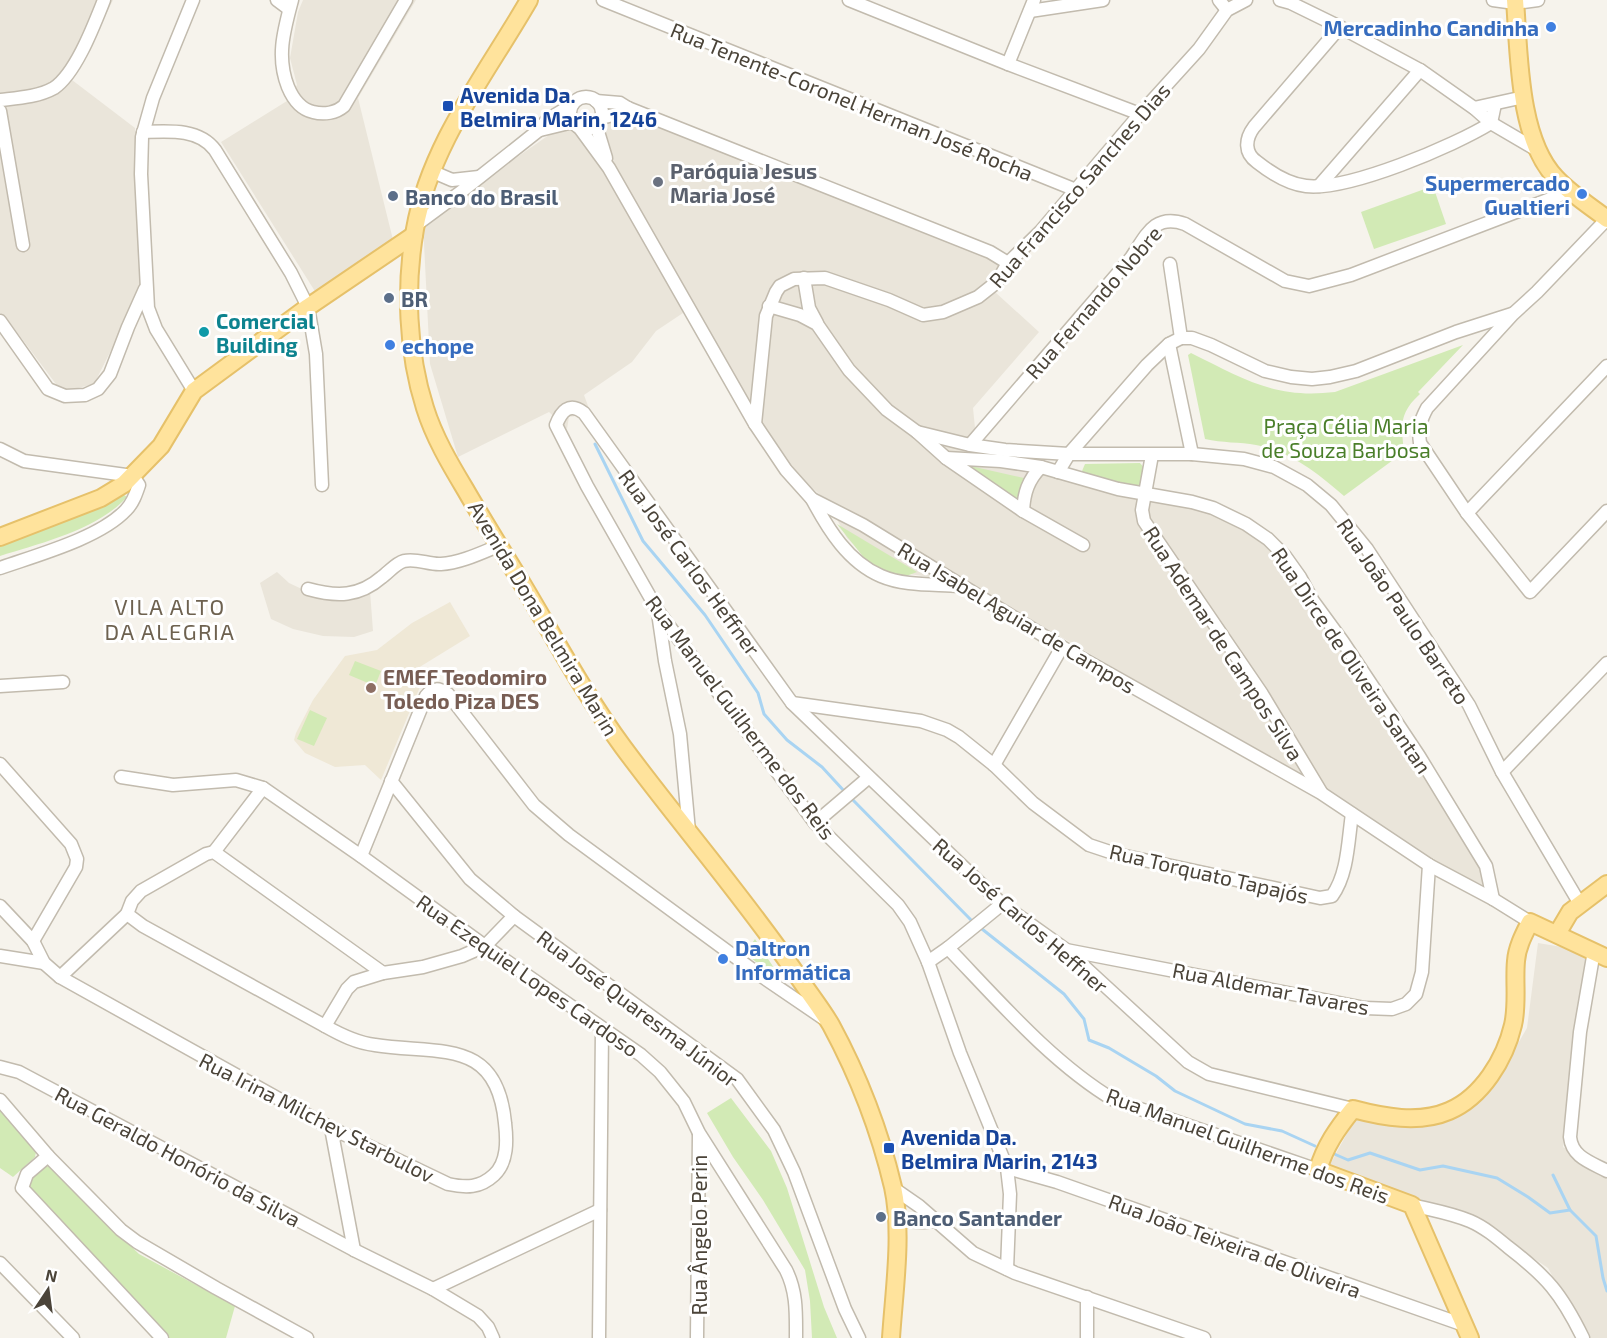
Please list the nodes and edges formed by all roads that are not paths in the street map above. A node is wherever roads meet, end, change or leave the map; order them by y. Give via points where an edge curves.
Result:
1 (104, 0) edge
2 (193, 0) edge
3 (277, 0) edge
4 (406, 0) edge
5 (529, 0) edge
6 (603, 0) edge
7 (849, 0) edge
8 (1103, 0) edge
9 (1246, 0) edge
10 (1280, 0) edge
11 (1493, 0) edge
12 (1538, 0) edge
13 (1515, 1) edge
14 (290, 5) edge
15 (627, 5) edge
16 (1032, 5) edge
17 (1223, 5) edge
18 (1340, 27) junction
19 (1008, 64) junction
20 (1419, 70) junction
21 (1524, 97) junction
22 (0, 100) edge
23 (596, 101) junction
24 (1496, 104) junction
25 (573, 105) junction
26 (628, 108) junction
27 (1474, 108) junction
28 (0, 111) edge
29 (1140, 114) junction
30 (599, 122) junction
31 (1491, 123) junction
32 (576, 125) junction
33 (538, 130) junction
34 (143, 132) junction
35 (1538, 150) junction
36 (609, 168) junction
37 (431, 171) junction
38 (480, 177) junction
39 (1319, 186) junction
40 (1076, 190) junction
41 (1571, 191) junction
42 (1607, 219) edge
43 (415, 230) junction
44 (24, 245) dead end
45 (1008, 263) junction
46 (1170, 264) dead end
47 (804, 278) junction
48 (146, 287) junction
49 (769, 306) junction
50 (308, 308) junction
51 (1513, 314) junction
52 (0, 321) edge
53 (817, 324) junction
54 (1181, 338) junction
55 (1169, 344) junction
56 (1607, 366) edge
57 (194, 390) junction
58 (755, 424) junction
59 (556, 425) joint
60 (917, 432) junction
61 (970, 445) junction
62 (0, 449) edge
63 (1069, 454) junction
64 (1192, 454) junction
65 (1152, 455) junction
66 (946, 458) junction
67 (1041, 467) junction
68 (1058, 472) junction
69 (133, 476) junction
70 (322, 485) dead end
71 (1146, 494) junction
72 (812, 499) junction
73 (1023, 511) junction
74 (1607, 511) edge
75 (1467, 513) junction
76 (0, 537) edge
77 (1083, 545) dead end
78 (498, 546) junction
79 (0, 568) edge
80 (960, 586) junction
81 (309, 589) dead end
82 (658, 611) junction
83 (1062, 647) junction
84 (1607, 663) edge
85 (63, 682) dead end
86 (0, 686) edge
87 (792, 703) junction
88 (0, 764) edge
89 (994, 765) junction
90 (1502, 772) junction
91 (121, 777) dead end
92 (868, 778) junction
93 (391, 781) junction
94 (264, 788) junction
95 (1321, 793) junction
96 (1353, 814) junction
97 (815, 823) junction
98 (689, 831) junction
99 (214, 852) junction
100 (361, 856) junction
101 (1429, 865) junction
102 (1607, 884) edge
103 (1493, 899) junction
104 (1002, 904) junction
105 (1580, 904) junction
106 (0, 906) edge
107 (127, 914) junction
108 (514, 916) junction
109 (1530, 922) junction
110 (1557, 934) junction
111 (33, 941) junction
112 (484, 946) junction
113 (948, 948) junction
114 (1065, 950) junction
115 (1601, 955) edge
116 (0, 956) edge
117 (928, 962) junction
118 (44, 963) junction
119 (383, 973) junction
120 (60, 977) junction
121 (829, 1022) junction
122 (325, 1026) junction
123 (602, 1029) junction
124 (0, 1067) edge
125 (0, 1100) edge
126 (1353, 1109) junction
127 (331, 1128) junction
128 (699, 1133) junction
129 (48, 1156) junction
130 (1007, 1168) junction
131 (1318, 1170) junction
132 (1607, 1171) edge
133 (893, 1188) junction
134 (1412, 1205) junction
135 (600, 1210) junction
136 (898, 1221) junction
137 (934, 1221) junction
138 (354, 1250) junction
139 (0, 1263) edge
140 (1006, 1269) junction
141 (433, 1289) junction
142 (1087, 1297) junction
143 (1467, 1331) edge
144 (73, 1338) edge
145 (162, 1338) edge
146 (307, 1338) edge
147 (493, 1338) edge
148 (599, 1338) edge
149 (697, 1338) edge
150 (796, 1338) edge
151 (859, 1338) edge
152 (891, 1338) edge
153 (1087, 1338) edge
154 (1204, 1338) edge
155 (1583, 1338) edge

1 - 22 street via 63,80 37,94
2 - 34 street
3 - 14 street
4 - 14 street via 344,106 328,113 304,109 287,85 281,58
5 - 37 main road, Avenida Dona Belmira Marin via 464,107
6 - 15 street, Rua Tenente-Coronel Herman José Rocha
7 - 19 street
8 - 16 street
9 - 17 street, Rua Francisco Sanches Dias
10 - 18 street
11 - 13 street
12 - 13 street
13 - 21 main road
15 - 40 street, Rua Tenente-Coronel Herman José Rocha
16 - 19 street
17 - 29 street, Rua Francisco Sanches Dias via 1199,49
18 - 20 street
18 - 39 street via 1247,140 1253,159 1278,176 1304,186
19 - 29 street
20 - 27 street
20 - 39 street
21 - 24 street
21 - 35 main road
23 - 25 street via 581,98
23 - 26 street via 620,103
23 - 30 street via 601,109
24 - 27 street
24 - 31 street
25 - 32 street via 570,110
25 - 33 street
26 - 30 street
26 - 45 street via 990,252
27 - 31 street
28 - 44 street
29 - 40 street, Rua Francisco Sanches Dias
30 - 32 street via 588,129
30 - 36 street, Rua Isabel Aguiar de Campos
31 - 35 street
31 - 39 street via 1400,164 1351,181
32 - 33 street
32 - 36 street, Rua Isabel Aguiar de Campos
33 - 38 street
34 - 48 street
34 - 50 street via 192,134 211,144 291,273
35 - 41 main road via 1555,178
36 - 58 street, Rua Isabel Aguiar de Campos
37 - 38 street via 452,180
37 - 43 main road, Avenida Dona Belmira Marin
38 - 43 street
40 - 45 street, Rua Francisco Sanches Dias
41 - 42 main road
41 - 61 street, Rua Fernando Nobre via 1351,275 1309,286 1285,282 1185,224 1169,220 1158,223
42 - 51 street
43 - 50 main road
43 - 78 main road, Avenida Dona Belmira Marin via 409,280 410,314 414,358 426,411 447,459
45 - 47 street, Rua Francisco Sanches Dias via 997,282 978,297 929,315 833,279
46 - 54 street
47 - 49 street, Rua Francisco Sanches Dias via 780,286
47 - 53 street via 809,308
48 - 52 street via 111,374 102,386 85,395 65,396 48,389
48 - 57 street via 156,329
49 - 53 street
49 - 58 street, Rua Francisco Sanches Dias
50 - 57 main road
50 - 70 street via 316,354
51 - 54 street via 1330,377 1291,377 1265,371 1205,343
51 - 75 street via 1426,408 1420,420 1420,443
53 - 60 street via 865,388
54 - 55 street
55 - 63 street
55 - 64 street
56 - 75 street
57 - 69 main road via 161,446
58 - 72 street, Rua Isabel Aguiar de Campos via 786,470
59 - 82 street, Rua Manuel Guilherme dos Reis via 586,486
59 - 87 street, Rua José Carlos Heffner via 566,408 584,412
60 - 61 street, Rua João Paulo Barreto
60 - 66 street
61 - 63 street, Rua João Paulo Barreto
62 - 69 street via 24,460
63 - 65 street, Rua João Paulo Barreto
63 - 68 street
64 - 65 street, Rua João Paulo Barreto
64 - 90 street, Rua João Paulo Barreto via 1244,459 1274,467 1307,485 1331,505 1367,549 1469,705
65 - 71 street, Rua Ademar de Campos Silva
66 - 67 street
66 - 73 street
67 - 68 street
67 - 73 street via 1029,481
68 - 71 street
69 - 76 main road via 101,498
69 - 79 street via 139,485 133,502 111,522 60,547
71 - 95 street, Rua Ademar de Campos Silva via 1144,521 1262,694
71 - 103 street, Rua Dirce de Oliveira Santan via 1213,508 1268,538 1285,556 1419,756 1480,856
72 - 80 street, Rua Isabel Aguiar de Campos via 863,525
72 - 80 street via 834,536 863,567 901,581
73 - 77 street
74 - 75 street via 1530,592
78 - 81 street via 441,564 400,562 359,592 324,594
78 - 98 main road, Avenida Dona Belmira Marin via 592,703
80 - 83 street, Rua Isabel Aguiar de Campos
82 - 97 street, Rua Manuel Guilherme dos Reis
82 - 98 street via 680,734
83 - 89 street
83 - 95 street, Rua Isabel Aguiar de Campos
84 - 90 street
85 - 86 street
87 - 89 street, Rua Torquato Tapajós via 935,725 959,737
87 - 92 street, Rua José Carlos Heffner
88 - 111 street via 71,844 76,859 73,874
89 - 96 street, Rua Torquato Tapajós via 1033,803 1089,845 1116,855 1320,898 1332,897 1338,888
90 - 105 street, Rua João Paulo Barreto
91 - 94 street, Rua Ezequiel Lopes Cardoso via 173,785 236,780
92 - 97 street
92 - 104 street, Rua José Carlos Heffner
93 - 100 street
93 - 108 street, Rua José Quaresma Júnior via 470,879
93 - 121 street via 426,696 434,690 443,691 534,805 556,824
94 - 99 street
94 - 100 street, Rua Ezequiel Lopes Cardoso
95 - 96 street, Rua Isabel Aguiar de Campos
96 - 101 street, Rua Isabel Aguiar de Campos
97 - 117 street, Rua Manuel Guilherme dos Reis via 898,905
98 - 121 main road, Avenida Dona Belmira Marin via 769,934
99 - 107 street via 141,891
99 - 119 street
100 - 112 street, Rua Ezequiel Lopes Cardoso
101 - 103 street, Rua Isabel Aguiar de Campos
101 - 114 street, Rua Aldemar Tavares via 1422,972 1416,994 1406,1004 1392,1009 1365,1008
102 - 105 main road
103 - 109 street, Rua Isabel Aguiar de Campos
104 - 113 street
104 - 114 street, Rua José Carlos Heffner
105 - 110 main road via 1570,912
106 - 111 street, Rua Irina Milchev Starbulov
107 - 120 street
107 - 122 street, Rua Irina Milchev Starbulov
108 - 112 street
108 - 151 street, Rua José Quaresma Júnior via 737,1079 774,1130 794,1172 844,1309
109 - 110 main road, Rua Isabel Aguiar de Campos
109 - 126 main road, Rua José Carlos Heffner via 1516,958 1513,1024 1496,1066 1474,1094 1449,1111 1432,1116 1378,1116
110 - 115 main road, Rua Isabel Aguiar de Campos
111 - 118 street, Rua Irina Milchev Starbulov
112 - 119 street via 462,956
112 - 123 street, Rua Ezequiel Lopes Cardoso
113 - 117 street
113 - 131 street, Rua Manuel Guilherme dos Reis via 1060,1060 1088,1085 1113,1100
114 - 126 street, Rua José Carlos Heffner via 1188,1062 1209,1074
115 - 132 street via 1580,1032 1569,1137 1575,1153
116 - 118 street
117 - 130 street, Rua Manuel Guilherme dos Reis
118 - 120 street, Rua Irina Milchev Starbulov
119 - 122 street via 354,982 346,989
120 - 127 street, Rua Irina Milchev Starbulov
121 - 133 main road, Avenida Dona Belmira Marin via 861,1088
122 - 127 street, Rua Irina Milchev Starbulov via 358,1042 444,1050 480,1066 492,1076 503,1104 504,1161 486,1181 463,1187 448,1184
123 - 128 street, Rua Ezequiel Lopes Cardoso via 660,1072 684,1102
123 - 135 street
124 - 138 street, Rua Geraldo Honório da Silva via 19,1072
125 - 129 street
126 - 131 main road via 1324,1151
127 - 138 street
128 - 149 street, Rua Ângelo Perin
128 - 150 street, Rua Ezequiel Lopes Cardoso via 793,1284
129 - 145 street via 24,1179 22,1188
129 - 146 street via 106,1218 137,1242
130 - 140 street, Rua Manuel Guilherme dos Reis via 1010,1194
130 - 143 street, Rua João Teixeira de Oliveira via 1057,1182
131 - 134 main road, Rua Manuel Guilherme dos Reis
133 - 136 main road, Avenida Dona Belmira Marin
133 - 137 street
134 - 143 main road
134 - 155 street, Rua Manuel Guilherme dos Reis via 1484,1228 1535,1267 1555,1288
135 - 141 street
135 - 148 street
136 - 137 street
136 - 152 main road, Avenida Dona Belmira Marin
137 - 140 street via 973,1253
138 - 141 street, Rua Geraldo Honório da Silva
139 - 144 street
140 - 142 street
141 - 147 street, Rua Geraldo Honório da Silva via 478,1316
142 - 153 street
142 - 154 street

